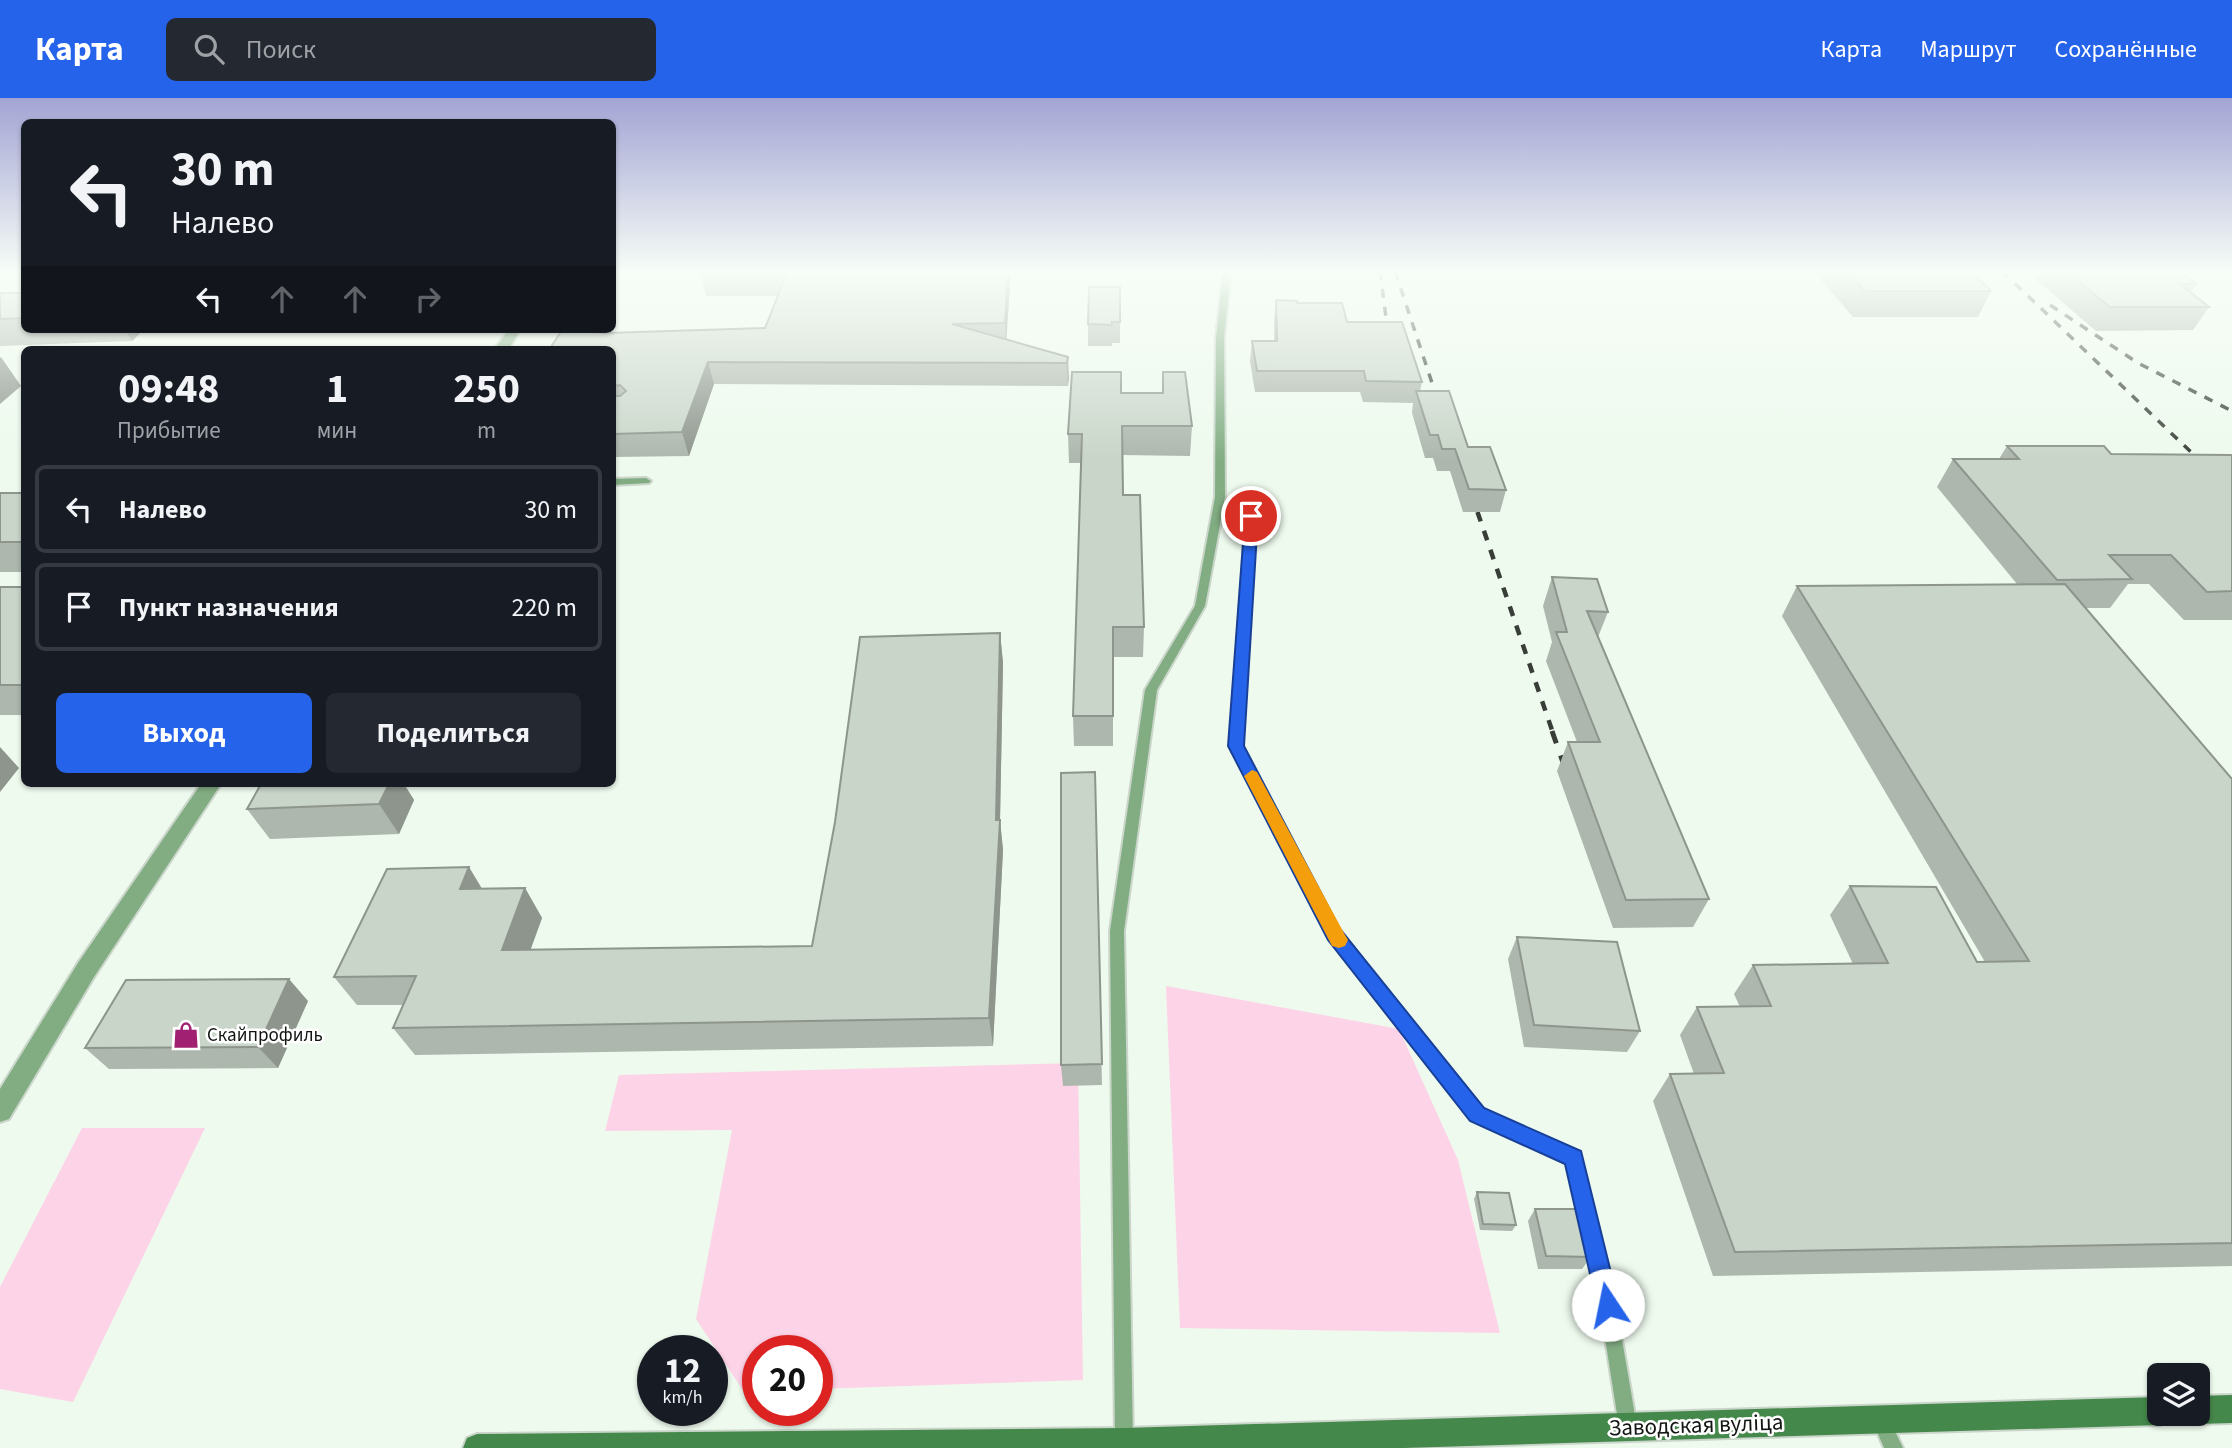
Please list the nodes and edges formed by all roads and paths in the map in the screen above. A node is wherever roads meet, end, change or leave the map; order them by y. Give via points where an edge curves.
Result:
1 (1220, 334) edge
2 (646, 481) dead end
3 (616, 482) edge
4 (1251, 516) dead end
5 (209, 787) edge
6 (0, 1111) edge
7 (2232, 1409) edge
8 (2210, 1410) edge
9 (2147, 1411) edge
10 (1881, 1420) junction
11 (1628, 1427) junction
12 (1124, 1442) junction
13 (517, 1447) edge
14 (477, 1448) edge
15 (1894, 1448) edge

1 - 12 lane via 1220,497 1200,606 1151,690 1116,931
2 - 3 lane
4 - 11 lane via 1236,746 1334,935 1477,1115 1573,1158 1604,1281
5 - 6 street via 86,970
7 - 8 main road
9 - 10 main road, Заводская вуліца
10 - 11 main road, Заводская вуліца
10 - 15 lane
11 - 12 main road, Заводская вуліца
12 - 13 main road, Заводская вуліца
13 - 14 main road, Заводская вуліца

